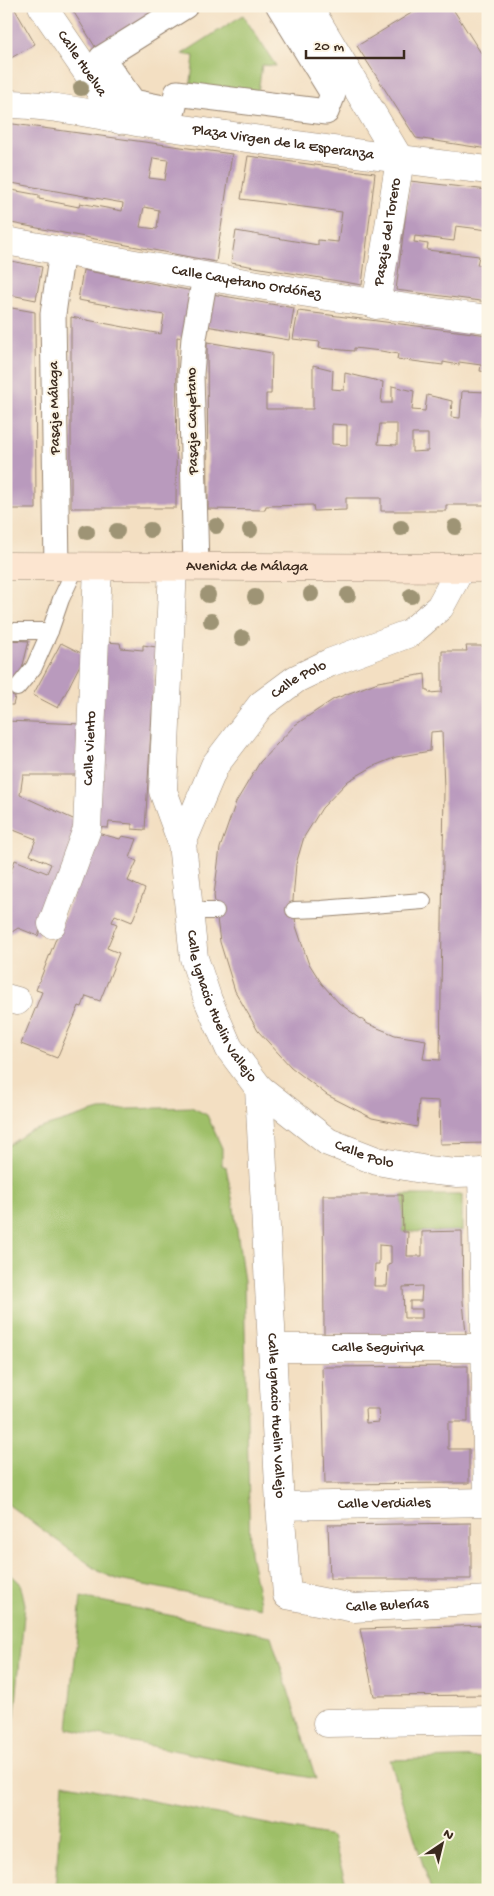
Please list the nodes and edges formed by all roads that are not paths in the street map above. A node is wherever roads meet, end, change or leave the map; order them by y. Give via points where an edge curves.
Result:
1 (42, 6) edge
2 (185, 6) edge
3 (279, 6) edge
4 (313, 13) edge
5 (6, 104) edge
6 (120, 120) junction
7 (400, 160) junction
8 (488, 170) edge
9 (6, 241) edge
10 (62, 251) junction
11 (205, 276) junction
12 (376, 305) junction
13 (488, 319) edge
14 (6, 566) edge
15 (77, 567) junction
16 (184, 567) junction
17 (461, 568) junction
18 (488, 568) edge
19 (6, 631) edge
20 (50, 632) junction
21 (16, 688) dead end
22 (182, 842) junction
23 (423, 901) dead end
24 (294, 910) dead end
25 (188, 911) junction
26 (216, 911) dead end
27 (52, 924) dead end
28 (259, 1088) junction
29 (485, 1172) edge
30 (272, 1348) junction
31 (484, 1348) junction
32 (488, 1502) edge
33 (280, 1506) junction
34 (287, 1595) joint
35 (488, 1600) edge
36 (488, 1720) edge
37 (327, 1723) dead end

1 - 6 street, Calle Huelva
2 - 3 street via 102,58 133,102 173,110 178,93 326,112 333,94
4 - 7 street, Plaza Virgen de la Esperanza
5 - 6 street, Plaza Virgen de la Esperanza via 29,104
6 - 7 street, Plaza Virgen de la Esperanza
7 - 8 street
7 - 12 street, Pasaje del Torero
9 - 10 street, Calle Cayetano Ordóñez
10 - 11 street, Calle Cayetano Ordóñez
10 - 15 street, Pasaje Málaga via 53,314
11 - 12 street, Calle Cayetano Ordóñez
11 - 16 street, Pasaje Cayetano via 191,374
12 - 13 street, Calle Cayetano Ordóñez
14 - 15 main road, Avenida de Málaga
15 - 16 main road, Avenida de Málaga
15 - 20 lane
15 - 27 street, Calle Viento via 87,829
16 - 17 main road, Avenida de Málaga
16 - 22 street, Calle Ignacio Huelin Vallejo via 163,791
17 - 18 main road, Avenida de Málaga
17 - 22 street, Calle Polo via 440,607 410,633 329,662 296,679 261,705 214,765
19 - 20 lane
20 - 21 lane
22 - 25 street, Calle Ignacio Huelin Vallejo
23 - 24 lane
25 - 26 lane
25 - 28 street, Calle Ignacio Huelin Vallejo via 194,958 208,1000 229,1048
28 - 29 street, Calle Polo via 328,1142 368,1158 427,1170
28 - 30 street, Calle Ignacio Huelin Vallejo
29 - 31 street
30 - 31 street, Calle Seguiriya
30 - 33 street, Calle Ignacio Huelin Vallejo
31 - 32 street
32 - 33 street, Calle Verdiales
33 - 34 street, Calle Ignacio Huelin Vallejo
34 - 35 street, Calle Bulerías via 354,1608
36 - 37 street

